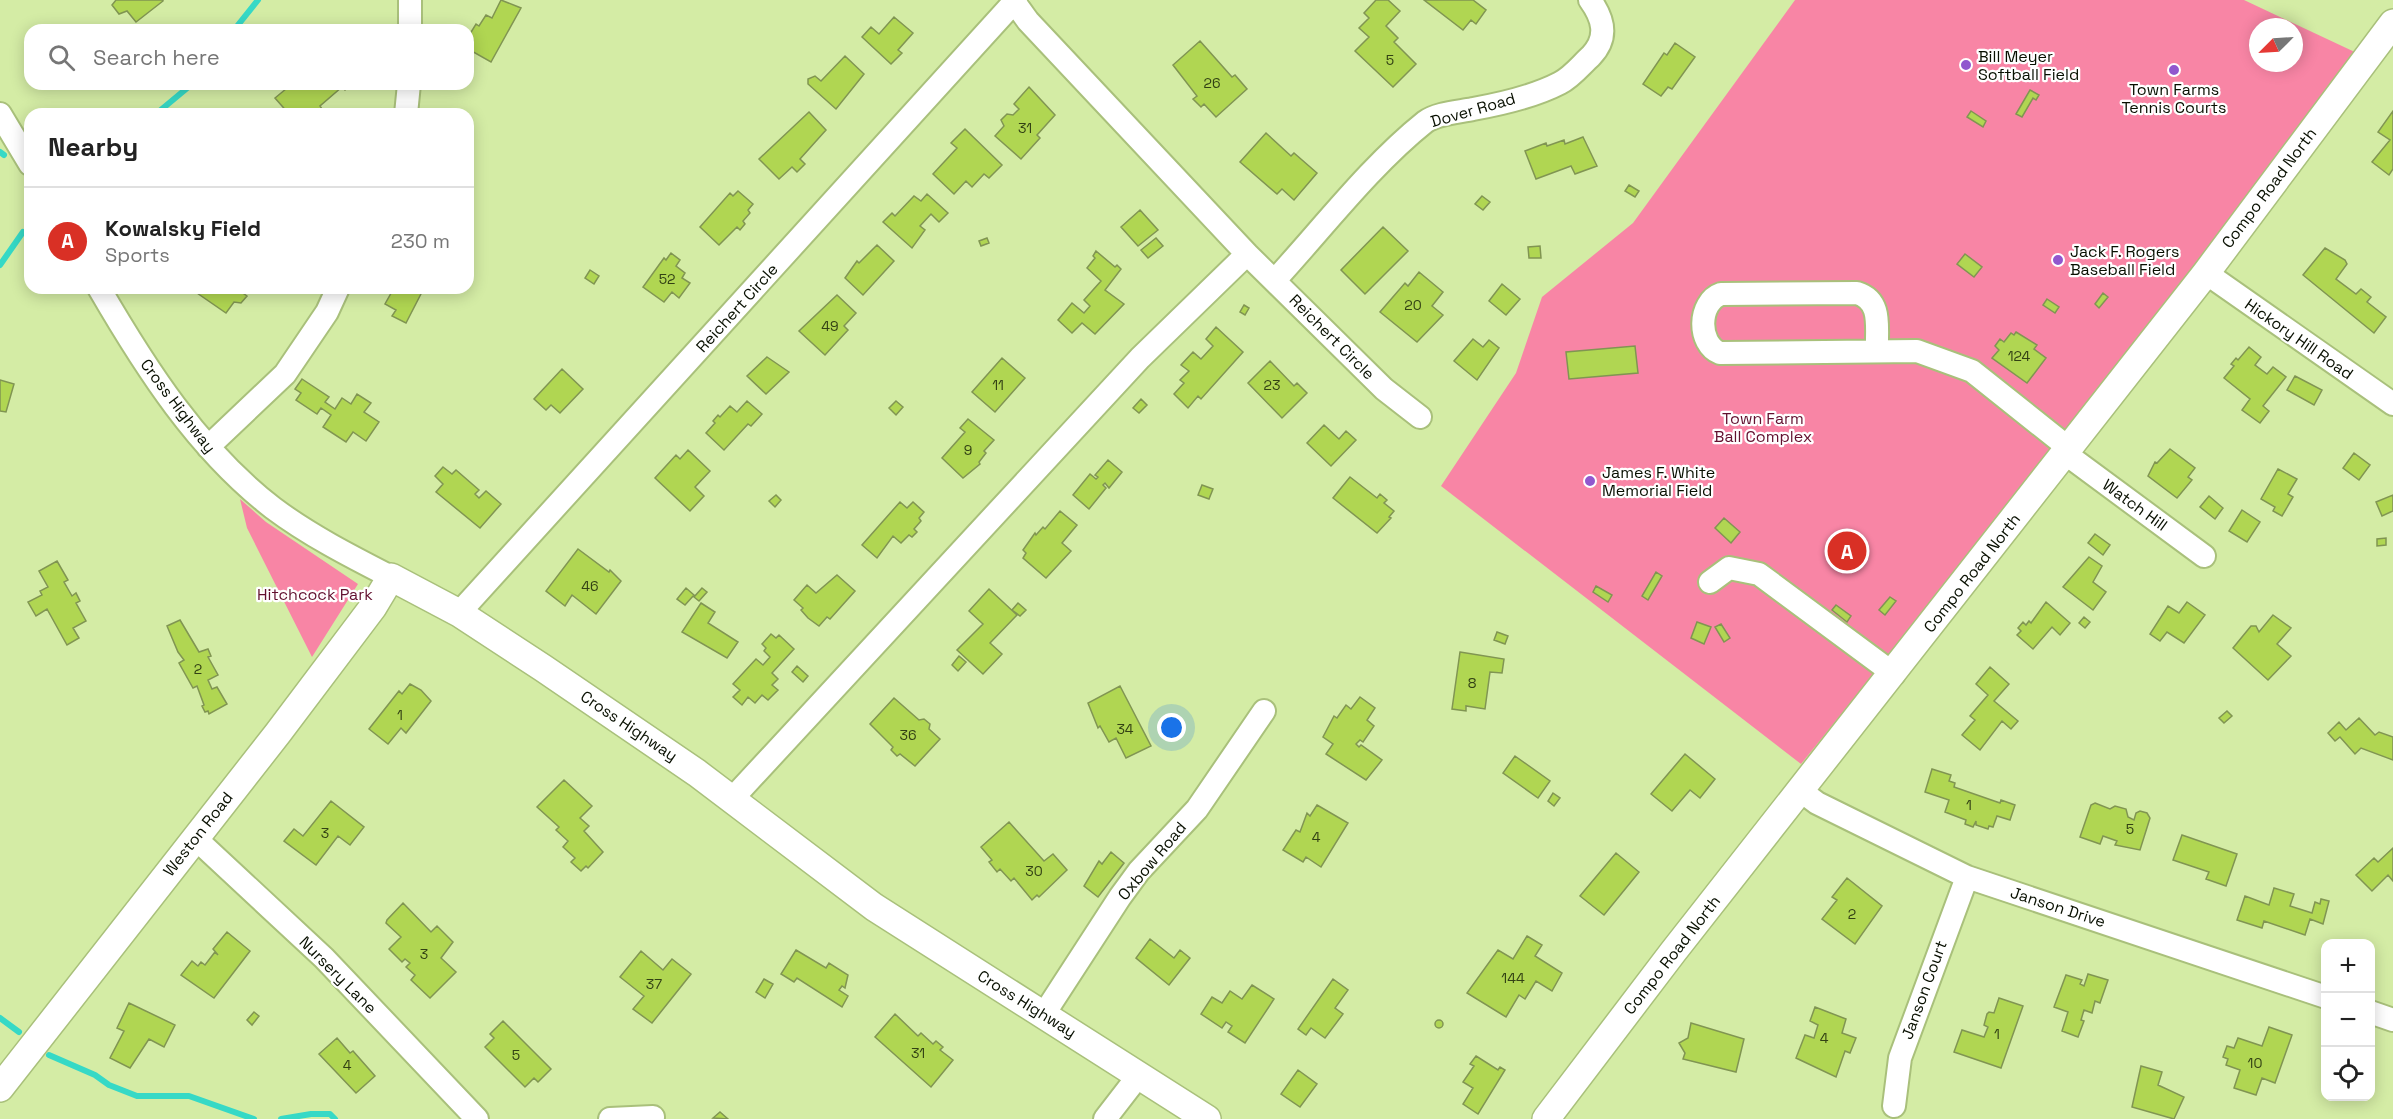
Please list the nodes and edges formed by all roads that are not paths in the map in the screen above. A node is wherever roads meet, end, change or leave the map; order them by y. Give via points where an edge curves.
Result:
1 (410, 0) edge
2 (1590, 0) edge
3 (1015, 1) edge
4 (2393, 23) edge
5 (410, 24) edge
6 (408, 90) edge
7 (407, 108) edge
8 (0, 114) edge
9 (24, 154) edge
10 (1247, 254) junction
11 (2206, 273) junction
12 (1275, 280) junction
13 (103, 294) edge
14 (335, 294) edge
15 (1877, 351) junction
16 (2393, 404) edge
17 (1420, 417) dead end
18 (208, 447) junction
19 (2068, 451) junction
20 (2204, 555) dead end
21 (391, 577) junction
22 (1710, 582) dead end
23 (459, 613) junction
24 (1894, 674) junction
25 (1264, 711) dead end
26 (1801, 792) junction
27 (732, 799) junction
28 (195, 838) junction
29 (1967, 877) junction
30 (2321, 996) edge
31 (1044, 1014) junction
32 (2375, 1014) edge
33 (2393, 1020) edge
34 (1138, 1076) junction
35 (0, 1088) edge
36 (1894, 1106) dead end
37 (653, 1117) dead end
38 (476, 1118) edge
39 (610, 1119) edge
40 (1105, 1119) edge
41 (1207, 1119) edge
42 (1546, 1119) edge

1 - 5 street
2 - 12 street, Dover Road via 1602,16 1603,34 1594,52 1577,69 1544,89 1428,120 1391,151
3 - 10 street, Reichert Circle via 1028,21
3 - 23 street, Reichert Circle
4 - 11 main road, Compo Road North
6 - 7 street
8 - 9 street
10 - 12 street, Reichert Circle
10 - 27 street via 1140,358
11 - 16 street, Hickory Hill Road
11 - 19 main road, Compo Road North
12 - 17 street, Reichert Circle via 1384,389
13 - 18 street, Cross Highway via 166,395
14 - 18 street via 285,374
15 - 15 street, Watch Hill via 1720,353 1705,340 1705,308 1711,298 1721,294 1857,293 1867,296 1875,306
15 - 19 street, Watch Hill via 1917,351 1972,371
18 - 21 street, Cross Highway via 248,487 286,517
19 - 20 street, Watch Hill
19 - 24 main road, Compo Road North
21 - 23 main road, Cross Highway
21 - 28 main road, Weston Road via 373,607
22 - 24 street via 1729,568 1759,574
23 - 27 main road, Cross Highway via 648,738
24 - 26 main road, Compo Road North
25 - 31 street, Oxbow Road via 1197,809 1120,897
26 - 29 street, Janson Drive
26 - 42 main road, Compo Road North
27 - 31 main road, Cross Highway via 874,907
28 - 35 main road, Weston Road
28 - 38 street, Nursery Lane via 324,958
29 - 30 street, Janson Drive
29 - 36 street, Janson Court via 1900,1058
31 - 34 main road, Cross Highway
32 - 33 street
34 - 40 street
34 - 41 main road, Cross Highway
37 - 39 street

